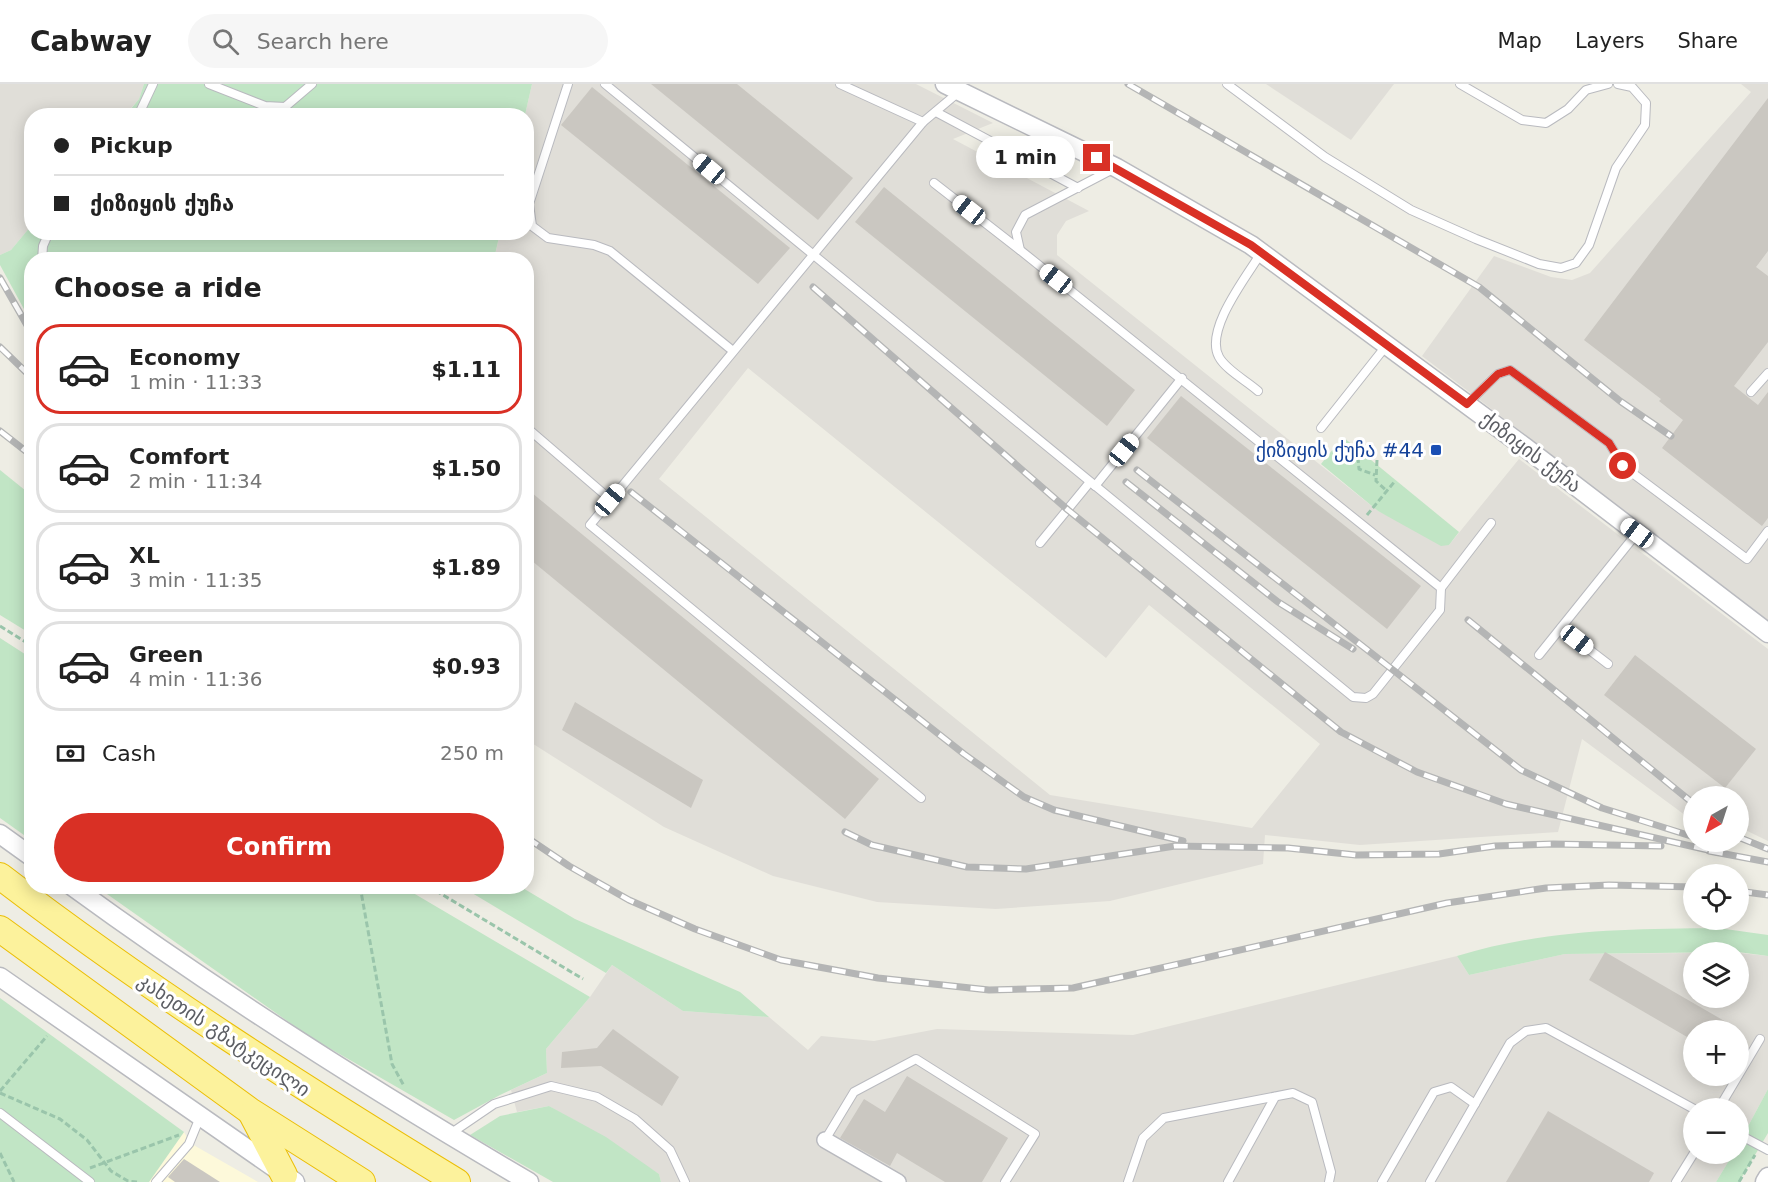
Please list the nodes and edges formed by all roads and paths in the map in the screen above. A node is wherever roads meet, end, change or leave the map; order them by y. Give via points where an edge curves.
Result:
1 (153, 84) edge
2 (209, 84) edge
3 (312, 84) edge
4 (568, 84) edge
5 (605, 84) edge
6 (840, 84) edge
7 (1227, 84) edge
8 (1460, 84) edge
9 (1608, 84) edge
10 (1618, 84) edge
11 (956, 86) edge
12 (142, 108) edge
13 (936, 112) junction
14 (922, 122) junction
15 (1117, 168) junction
16 (934, 183) dead end
17 (1078, 188) junction
18 (534, 189) edge
19 (534, 228) edge
20 (1020, 250) junction
21 (1261, 252) junction
22 (813, 254) junction
23 (1387, 345) junction
24 (733, 351) junction
25 (1768, 373) edge
26 (1182, 378) junction
27 (1258, 391) dead end
28 (1751, 392) dead end
29 (1467, 404) junction
30 (1321, 428) dead end
31 (534, 434) edge
32 (1364, 450) dead end
33 (1377, 460) dead end
34 (1375, 475) junction
35 (1395, 481) dead end
36 (1093, 484) junction
37 (1387, 491) junction
38 (610, 500) junction
39 (1361, 522) junction
40 (1491, 524) dead end
41 (1768, 531) edge
42 (1637, 533) junction
43 (1040, 543) dead end
44 (1441, 588) junction
45 (0, 626) edge
46 (1561, 628) junction
47 (1768, 633) edge
48 (24, 641) edge
49 (1539, 655) dead end
50 (1608, 664) dead end
51 (921, 798) dead end
52 (0, 834) edge
53 (24, 851) edge
54 (0, 876) edge
55 (24, 893) edge
56 (25, 894) edge
57 (84, 894) edge
58 (361, 894) edge
59 (441, 894) edge
60 (0, 929) edge
61 (0, 977) edge
62 (583, 980) dead end
63 (47, 1036) dead end
64 (1760, 1039) dead end
65 (0, 1092) edge
66 (1275, 1097) junction
67 (1725, 1098) edge
68 (1683, 1103) edge
69 (1475, 1104) junction
70 (250, 1111) junction
71 (0, 1113) edge
72 (201, 1114) junction
73 (423, 1121) junction
74 (181, 1134) dead end
75 (448, 1135) junction
76 (825, 1140) joint
77 (1749, 1140) edge
78 (1768, 1150) edge
79 (0, 1153) edge
80 (104, 1162) junction
81 (1687, 1164) edge
82 (82, 1176) junction
83 (1768, 1177) edge
84 (290, 1179) edge
85 (14, 1182) edge
86 (90, 1182) edge
87 (137, 1182) edge
88 (156, 1182) edge
89 (362, 1182) edge
90 (457, 1182) edge
91 (529, 1182) edge
92 (685, 1182) edge
93 (898, 1182) edge
94 (1005, 1182) edge
95 (1128, 1182) edge
96 (1228, 1182) edge
97 (1329, 1182) edge
98 (1382, 1182) edge
99 (1430, 1182) edge
100 (1676, 1182) edge
101 (1765, 1182) edge

1 - 12 lane
2 - 3 lane via 265,106 285,107
4 - 18 lane
5 - 22 lane
6 - 14 lane
7 - 10 lane via 1325,157 1411,210 1539,264 1561,268 1576,263 1589,245 1616,168 1645,125 1646,103 1632,87
8 - 9 lane via 1522,120 1546,123 1568,109 1586,90
11 - 13 lane
11 - 15 street, ქიზიყის ქუჩა
13 - 14 lane
13 - 17 lane
14 - 22 lane
15 - 17 lane
15 - 21 street, ქიზიყის ქუჩა
16 - 20 lane
17 - 20 lane via 1025,215 1016,232
19 - 24 lane via 548,238 610,251
20 - 26 lane
21 - 23 street, ქიზიყის ქუჩა
21 - 27 lane via 1223,316 1214,341 1219,358
22 - 24 lane
22 - 36 lane
23 - 29 street, ქიზიყის ქუჩა
23 - 30 lane
24 - 38 lane
25 - 28 lane
26 - 36 lane
26 - 39 lane
29 - 41 lane via 1498,374 1510,370 1609,443 1623,466 1747,560
29 - 42 street, ქიზიყის ქუჩა
31 - 38 lane
32 - 34 path via 1358,458 1359,469
33 - 34 path
34 - 37 path
35 - 37 path
36 - 43 lane
36 - 44 lane via 1353,697 1373,694 1386,678 1440,610
37 - 39 path
38 - 51 lane via 590,525
39 - 44 lane
40 - 44 lane
42 - 46 lane
42 - 47 street, ქიზიყის ქუჩა
45 - 48 path
46 - 49 lane
46 - 50 lane
52 - 53 street
54 - 55 highway, კახეთის გზატკეცილი
56 - 90 highway, კახეთის გზატკეცილი via 176,1004
57 - 73 street, კახეთის გზატკეცილი via 295,1041
58 - 73 path via 392,1064
59 - 62 path
60 - 70 highway
61 - 72 street
63 - 65 path
64 - 67 lane
65 - 80 path via 60,1119 87,1140
66 - 95 lane via 1164,1118 1143,1138
66 - 96 lane
66 - 97 lane via 1293,1093 1312,1102 1331,1172
68 - 69 lane via 1546,1028 1526,1031 1510,1043
69 - 98 lane via 1451,1087 1434,1092
69 - 99 lane
70 - 84 highway
70 - 89 highway
71 - 82 lane
72 - 84 street
72 - 88 lane via 189,1144
73 - 75 street, კახეთის გზატკეცილი
74 - 80 path
75 - 91 street, კახეთის გზატკეცილი
75 - 92 lane via 494,1104 551,1086 597,1097 635,1119 670,1150
76 - 93 street
76 - 94 lane via 854,1092 916,1059 1035,1134
77 - 78 lane
79 - 85 path
80 - 82 path via 85,1170
80 - 87 path via 111,1171
81 - 100 lane
82 - 86 lane
83 - 101 street

